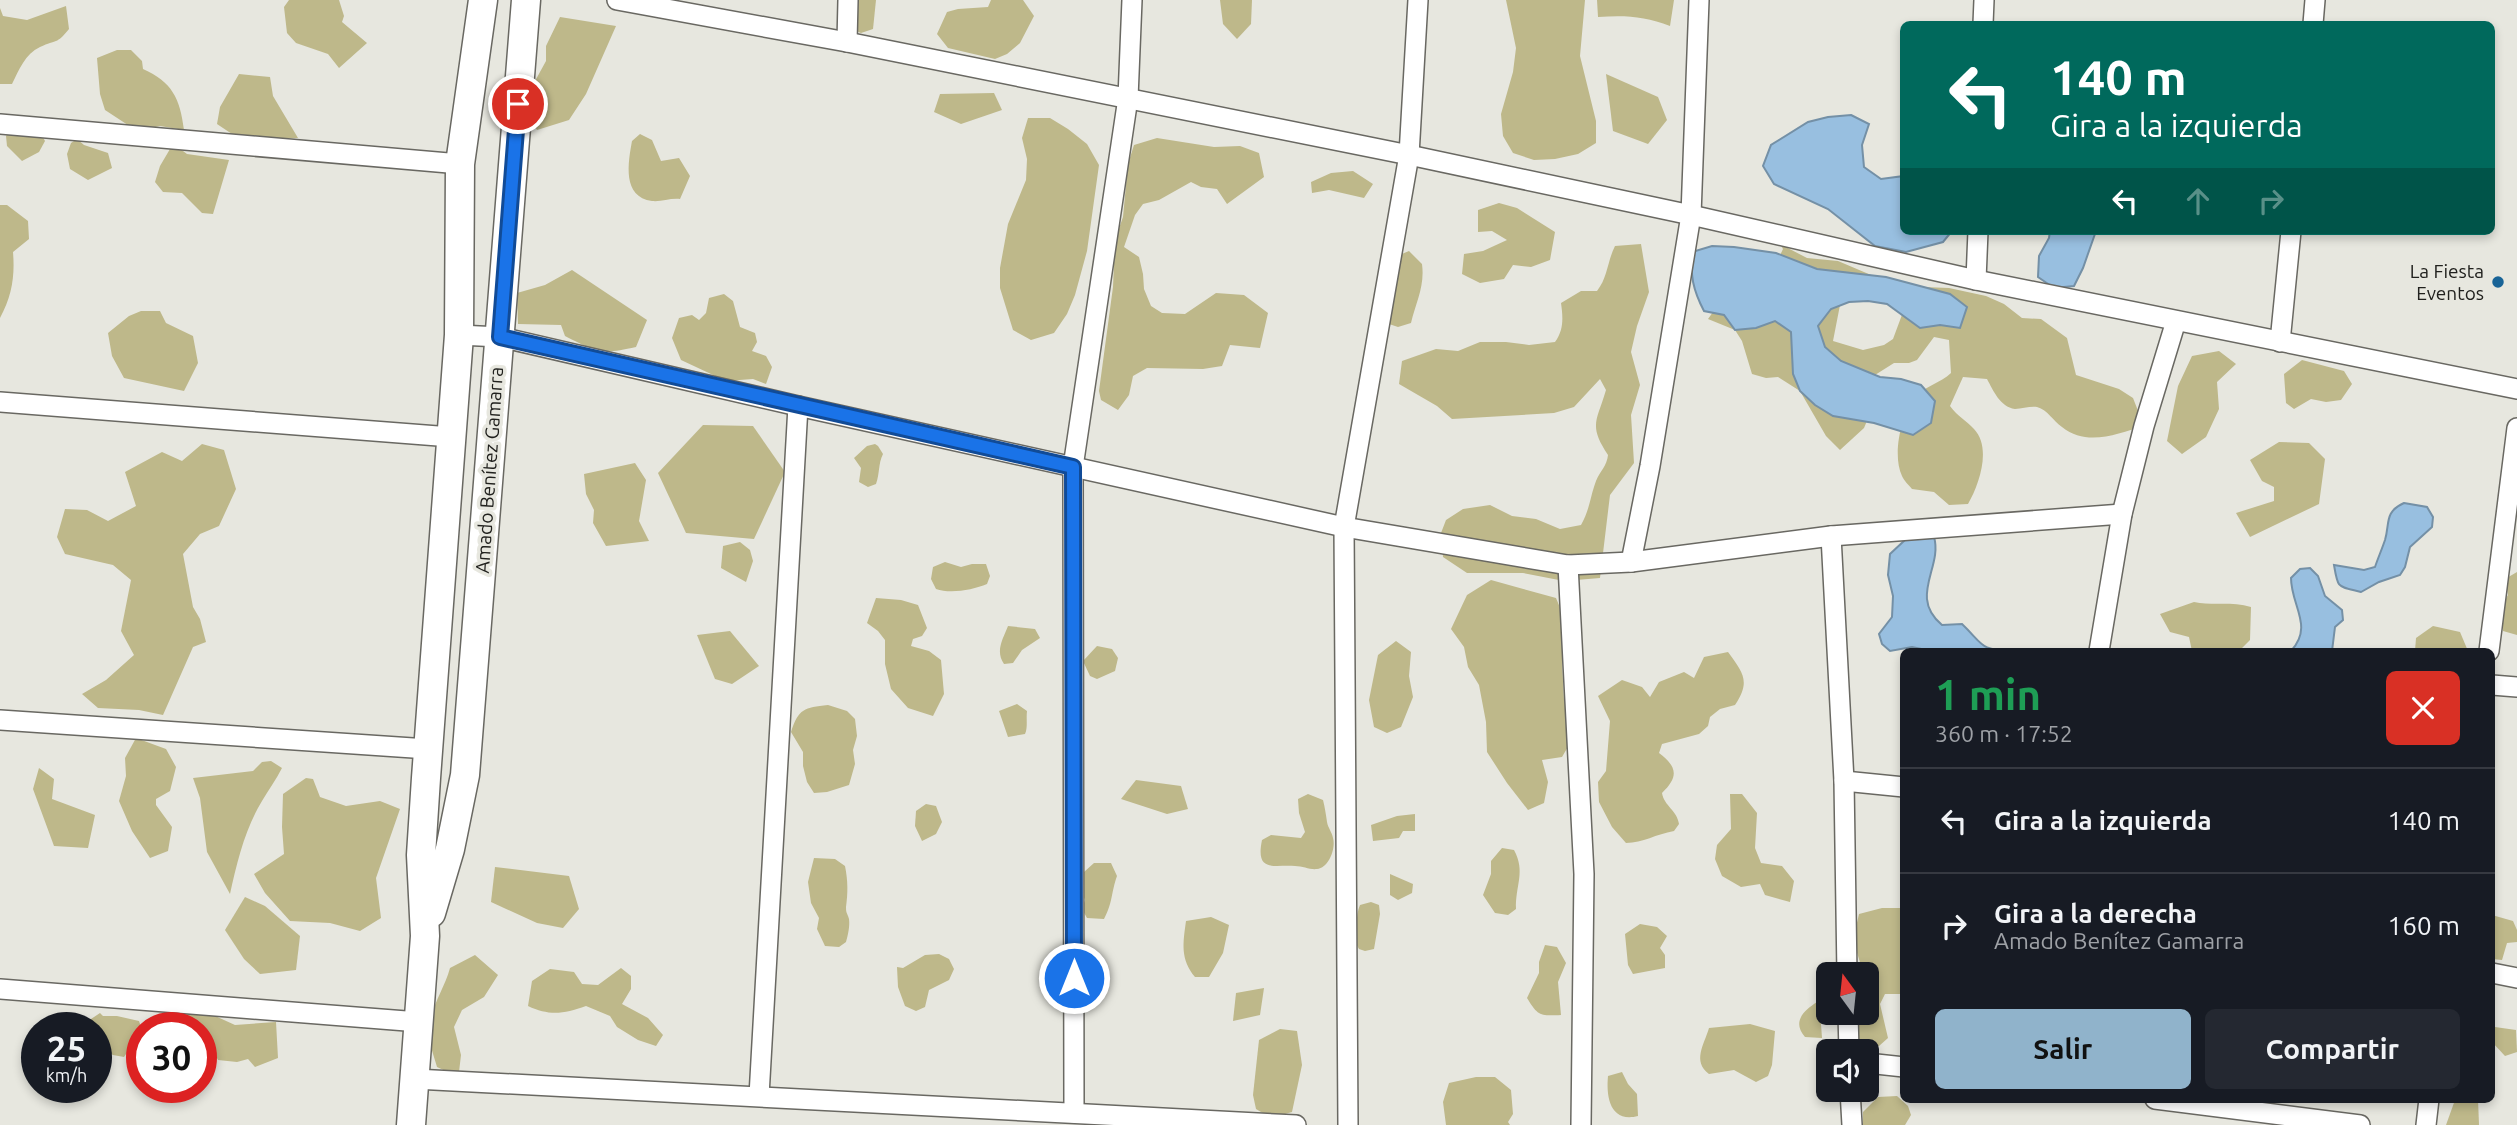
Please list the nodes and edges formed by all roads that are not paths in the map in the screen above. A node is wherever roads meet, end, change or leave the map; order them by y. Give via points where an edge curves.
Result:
1 (483, 0) edge
2 (526, 0) edge
3 (617, 0) edge
4 (848, 0) edge
5 (1132, 0) edge
6 (1418, 0) edge
7 (1699, 0) edge
8 (1984, 0) edge
9 (2315, 0) edge
10 (1983, 21) edge
11 (2313, 21) edge
12 (847, 42) junction
13 (1128, 98) junction
14 (0, 124) edge
15 (1409, 155) junction
16 (460, 164) junction
17 (1691, 215) junction
18 (1978, 235) edge
19 (2291, 235) edge
20 (1976, 280) junction
21 (2176, 321) junction
22 (459, 335) junction
23 (500, 337) junction
24 (2280, 342) junction
25 (2517, 389) edge
26 (0, 402) edge
27 (798, 406) junction
28 (2517, 428) edge
29 (451, 437) junction
30 (1073, 467) junction
31 (2122, 514) junction
32 (1344, 527) junction
33 (1831, 536) junction
34 (1631, 562) junction
35 (1568, 565) junction
36 (2100, 648) edge
37 (2489, 648) edge
38 (2495, 685) edge
39 (2517, 687) edge
40 (0, 720) edge
41 (428, 749) junction
42 (1844, 780) junction
43 (1900, 787) edge
44 (425, 936) junction
45 (1847, 962) edge
46 (2495, 974) edge
47 (2517, 978) edge
48 (0, 989) edge
49 (419, 1021) junction
50 (1879, 1064) edge
51 (1900, 1067) edge
52 (415, 1079) junction
53 (759, 1096) junction
54 (1851, 1102) edge
55 (2187, 1103) edge
56 (2429, 1103) edge
57 (1074, 1113) junction
58 (411, 1125) edge
59 (1296, 1125) edge
60 (1348, 1125) edge
61 (1581, 1125) edge
62 (1852, 1125) edge
63 (2360, 1125) edge
64 (2426, 1125) edge

1 - 16 main road, Amado Benítez Gamarra
2 - 23 main road, Amado Benítez Gamarra
3 - 12 street
4 - 12 street
5 - 13 street
6 - 15 street
7 - 17 street
8 - 10 street
9 - 11 street
12 - 13 street
13 - 15 street
13 - 30 street
14 - 16 street
15 - 17 street
15 - 32 street
16 - 22 main road, Amado Benítez Gamarra
17 - 20 street
17 - 34 street
18 - 20 street
19 - 24 street
20 - 21 street
21 - 24 street
21 - 31 street
22 - 23 street
22 - 29 main road, Amado Benítez Gamarra
23 - 27 street
23 - 44 main road, Amado Benítez Gamarra via 465,775
24 - 25 street
26 - 29 street
27 - 30 street
27 - 53 street
28 - 37 street
29 - 41 main road, Amado Benítez Gamarra
30 - 32 street
30 - 57 street
31 - 33 street
31 - 36 street
32 - 35 street
32 - 60 street
33 - 34 street
33 - 42 street
34 - 35 street
35 - 61 street via 1584,874
38 - 39 street
40 - 41 street
41 - 44 main road, Amado Benítez Gamarra via 421,855
42 - 43 street
42 - 45 street
44 - 49 main road, Amado Benítez Gamarra
46 - 47 street
48 - 49 street
49 - 52 main road, Amado Benítez Gamarra
50 - 51 street
52 - 53 street
52 - 58 main road, Amado Benítez Gamarra
53 - 57 street
54 - 62 street
55 - 63 street
56 - 64 street
57 - 59 street

